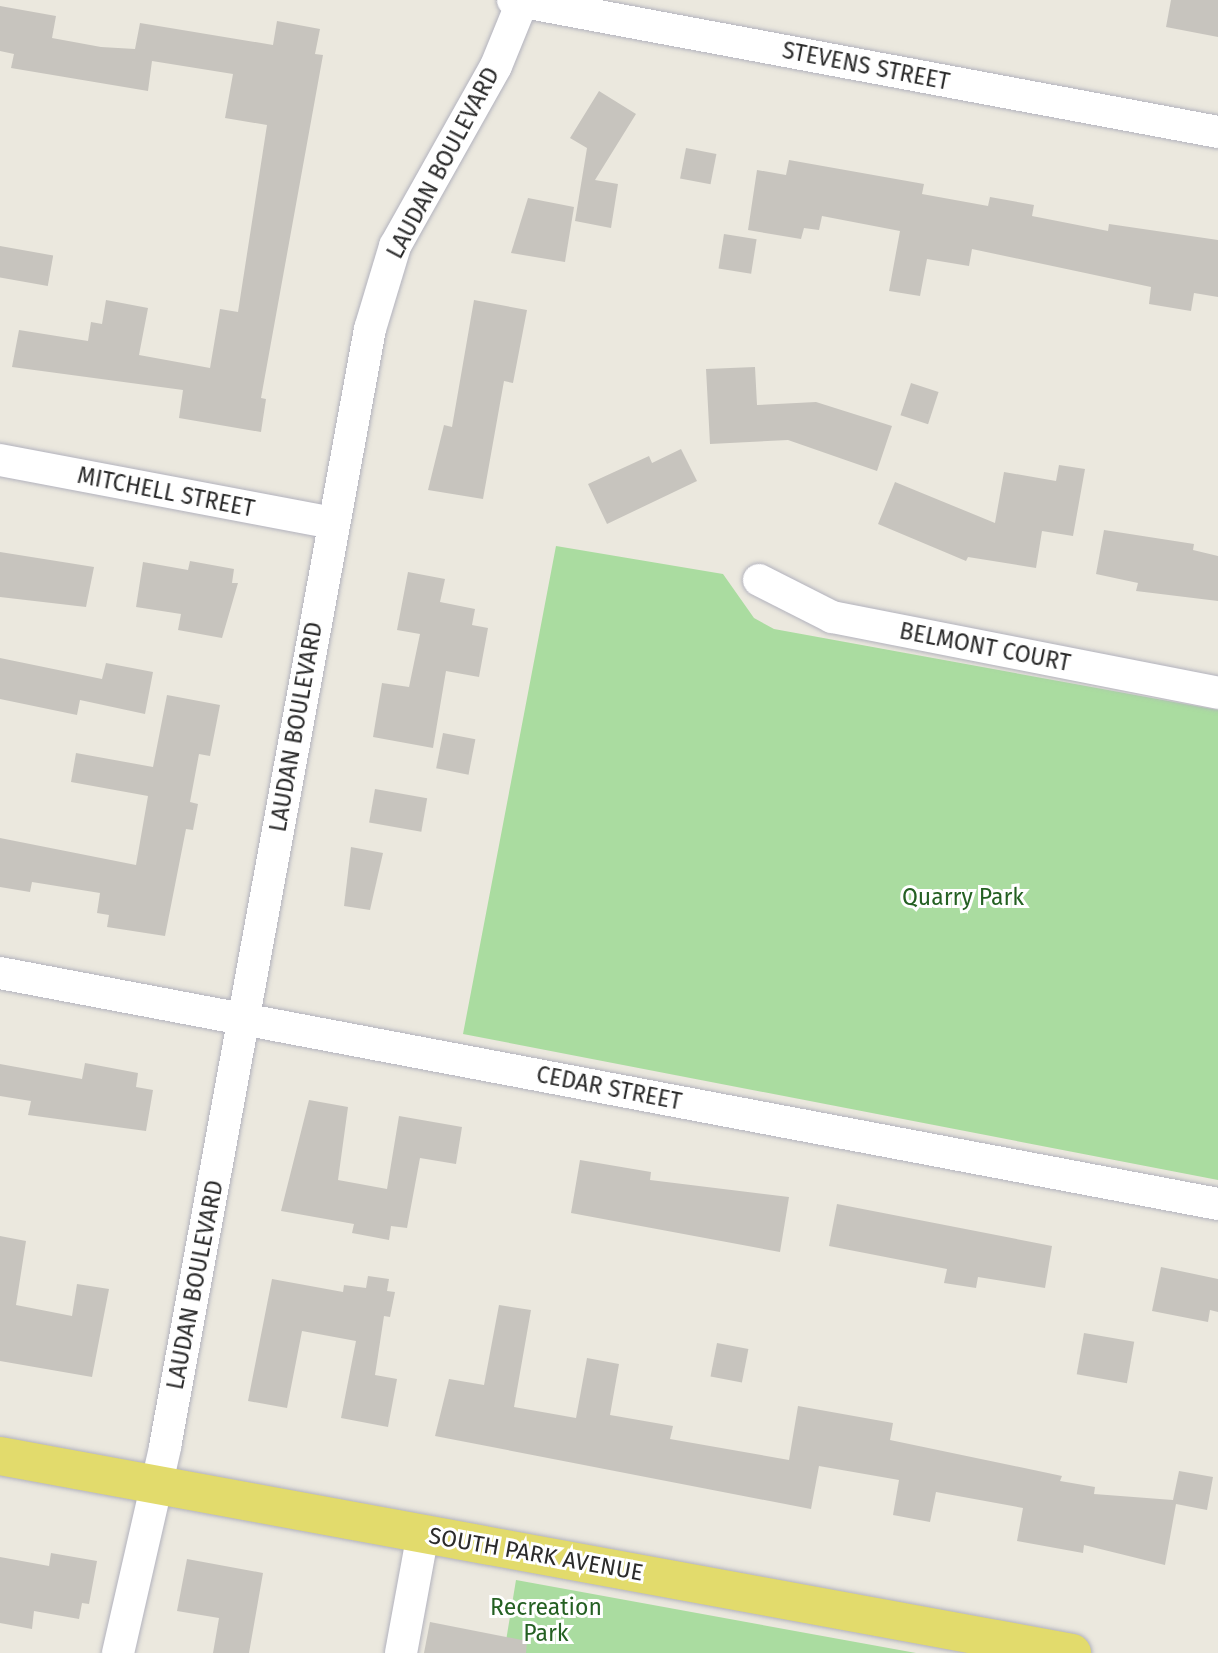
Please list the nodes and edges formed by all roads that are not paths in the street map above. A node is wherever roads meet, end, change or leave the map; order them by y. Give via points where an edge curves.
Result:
1 (520, 1) edge
2 (1218, 132) edge
3 (0, 460) edge
4 (333, 523) junction
5 (759, 580) dead end
6 (1218, 692) edge
7 (0, 973) edge
8 (245, 1017) junction
9 (1218, 1204) edge
10 (0, 1456) edge
11 (155, 1484) junction
12 (423, 1534) junction
13 (1029, 1649) edge
14 (118, 1653) edge
15 (401, 1653) edge
16 (1072, 1653) edge

1 - 2 street, STEVENS STREET
1 - 4 street, LAUDAN BOULEVARD via 496,66 385,273
3 - 4 street, MITCHELL STREET
4 - 8 street, LAUDAN BOULEVARD
5 - 6 street, BELMONT COURT via 832,617
7 - 8 street, CEDAR STREET
8 - 9 street, CEDAR STREET
8 - 11 street, LAUDAN BOULEVARD
10 - 11 main road, SOUTH PARK AVENUE
11 - 12 main road, SOUTH PARK AVENUE
11 - 14 street, LAUDAN BOULEVARD
12 - 13 main road, SOUTH PARK AVENUE
12 - 15 street
13 - 16 main road, SOUTH PARK AVENUE

